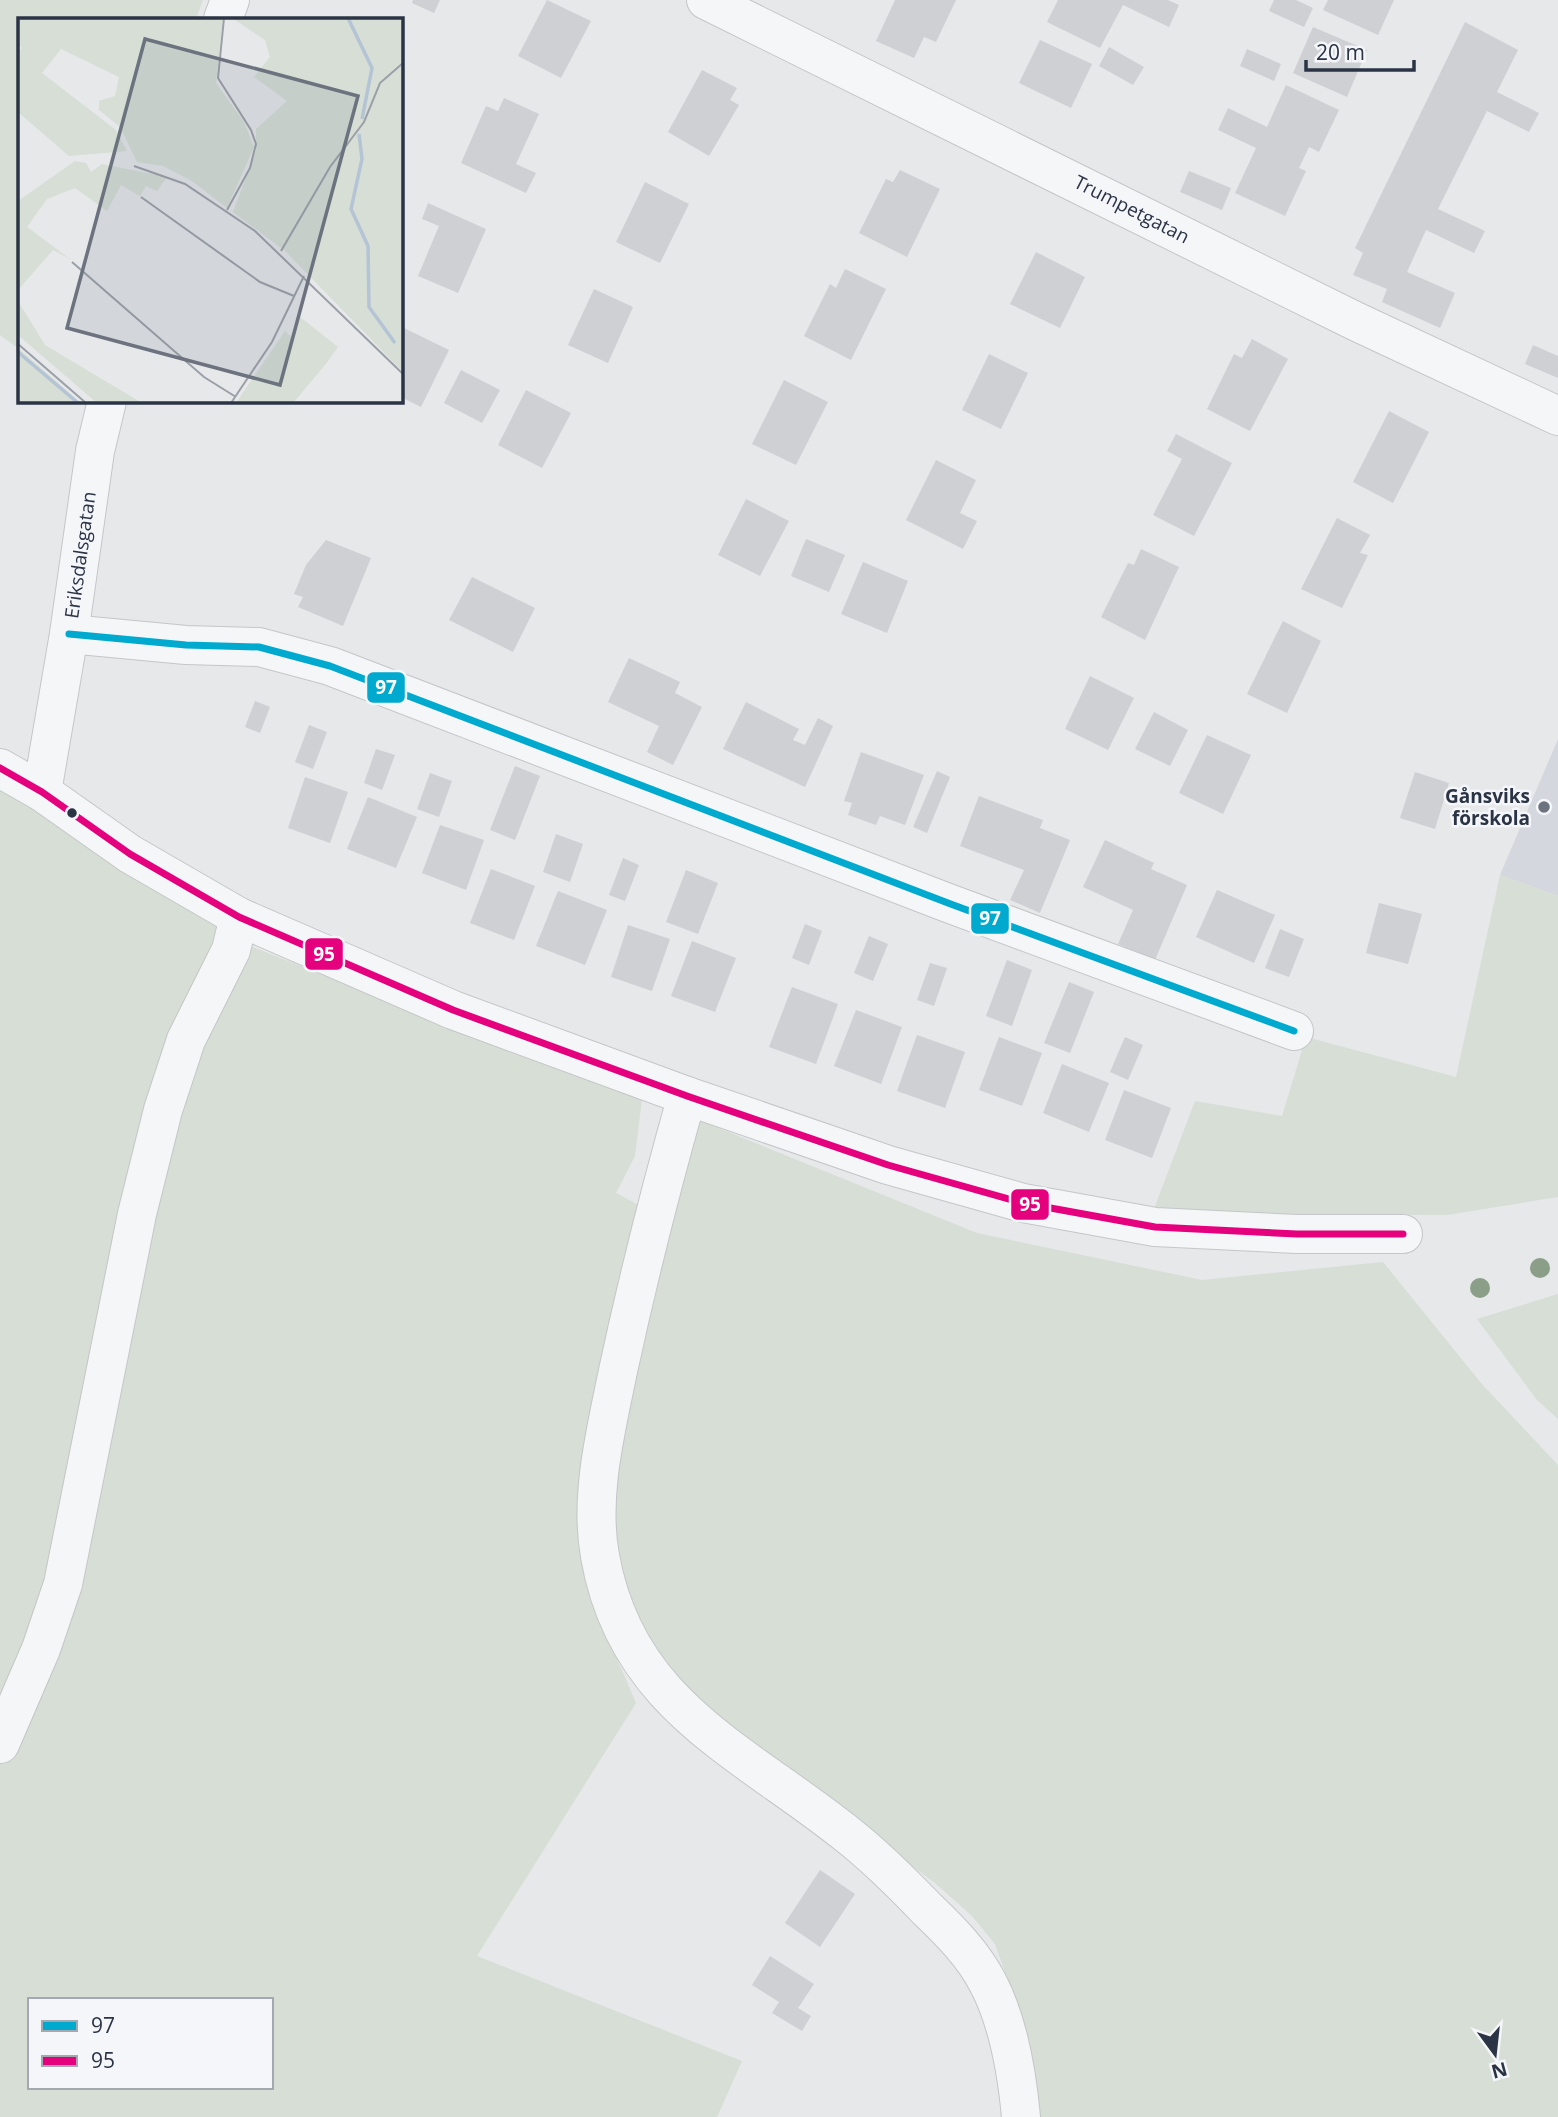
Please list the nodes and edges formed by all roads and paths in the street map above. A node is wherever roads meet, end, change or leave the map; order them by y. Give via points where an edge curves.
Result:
1 (230, 0) edge
2 (706, 0) edge
3 (223, 18) edge
4 (107, 402) edge
5 (1558, 416) edge
6 (69, 634) junction
7 (0, 768) edge
8 (42, 792) junction
9 (239, 917) junction
10 (1294, 1031) dead end
11 (687, 1096) junction
12 (1403, 1234) dead end
13 (0, 1744) edge
14 (1021, 2117) edge

1 - 3 street
2 - 5 street, Trumpetgatan via 1355,321
4 - 6 street, Eriksdalsgatan via 94,451
6 - 8 street, Eriksdalsgatan
6 - 10 street via 259,647 330,666
7 - 8 street
8 - 9 street via 130,854
9 - 11 street via 453,1010
9 - 13 street via 231,950 186,1040 163,1110 137,1214 63,1584
11 - 12 street via 888,1165 1023,1203 1155,1227
11 - 14 street via 647,1236 606,1431 597,1495 599,1543 610,1601 634,1651 664,1694 699,1726 849,1835 961,1942 988,1983 1006,2030

